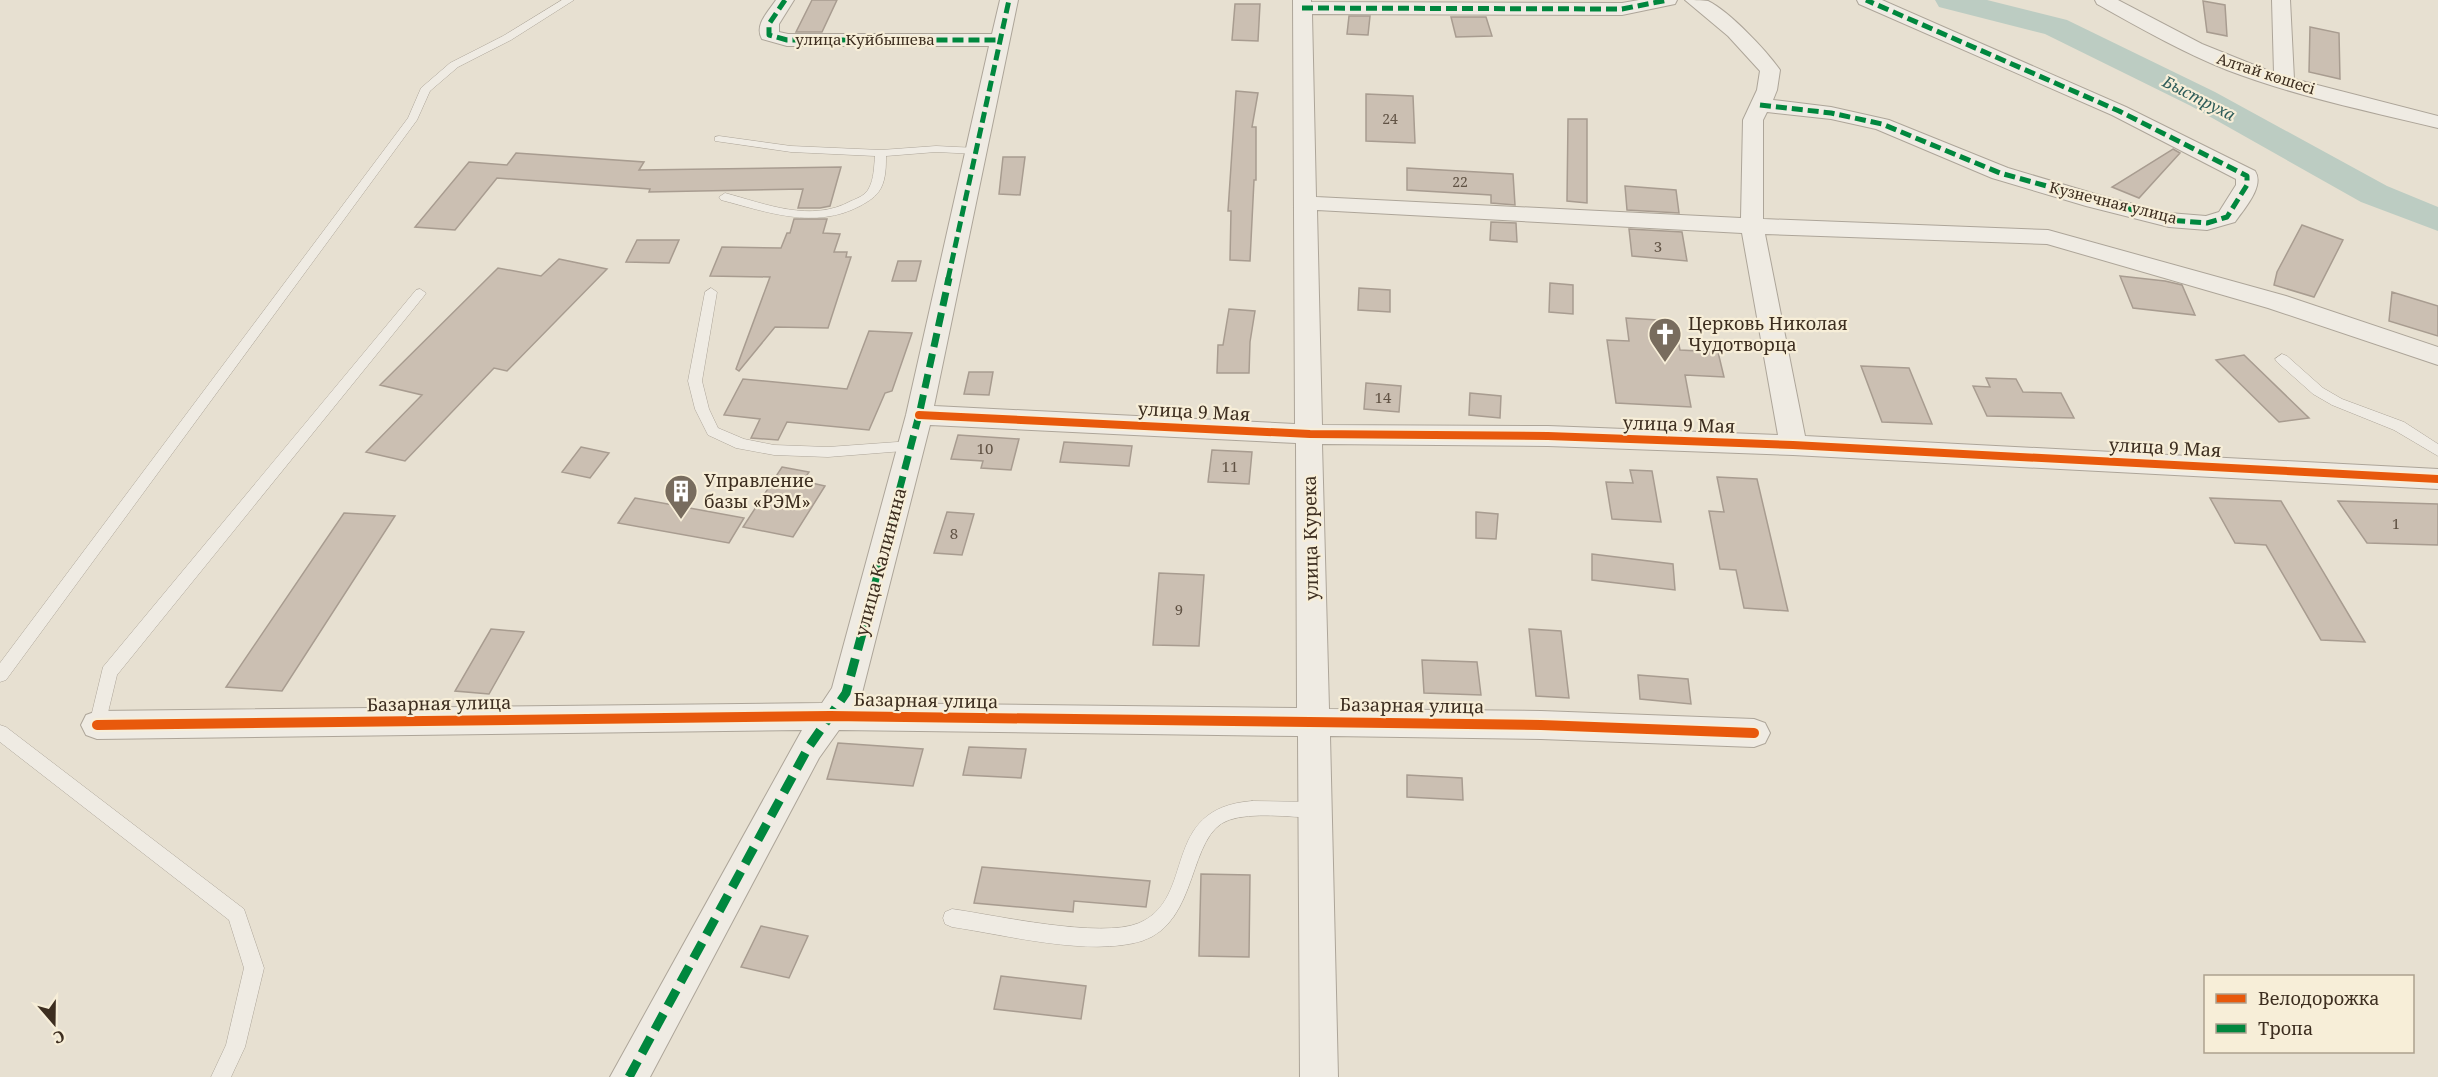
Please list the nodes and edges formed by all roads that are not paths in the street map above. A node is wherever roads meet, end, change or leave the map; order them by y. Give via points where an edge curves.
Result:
1 (569, 0) edge
2 (785, 0) edge
3 (1009, 0) edge
4 (1668, 0) edge
5 (1694, 0) edge
6 (1866, 0) edge
7 (2104, 0) edge
8 (2281, 0) edge
9 (1302, 4) edge
10 (1001, 40) junction
11 (2284, 83) junction
12 (1760, 105) junction
13 (2438, 122) edge
14 (719, 139) dead end
15 (977, 151) junction
16 (881, 153) junction
17 (725, 197) dead end
18 (1304, 203) junction
19 (1752, 225) junction
20 (711, 292) dead end
21 (420, 293) dead end
22 (2438, 356) edge
23 (2282, 359) dead end
24 (919, 415) junction
25 (1310, 434) junction
26 (911, 446) junction
27 (1793, 446) junction
28 (2438, 451) edge
29 (2438, 479) edge
30 (0, 675) edge
31 (830, 716) junction
32 (1314, 721) junction
33 (97, 725) joint
34 (0, 732) edge
35 (1754, 733) dead end
36 (1315, 810) junction
37 (952, 918) dead end
38 (221, 1077) edge
39 (629, 1077) edge
40 (1319, 1077) edge

1 - 30 lane via 454,65 425,90 413,118
2 - 10 street, улица Куйбышева via 769,24 769,35 787,40
3 - 10 street, улица Калинина
4 - 9 street via 1622,9
5 - 12 street via 1739,36 1770,70
6 - 12 street, Кузнечная улица via 2119,111 2247,176 2247,185 2227,217 2207,223 2169,220 2000,173 1882,124 1831,113
7 - 11 street, Алтай көшесі via 2211,56
8 - 11 street
9 - 18 street, улица Курека
10 - 15 street, улица Калинина
11 - 13 street, Алтай көшесі
12 - 19 street via 1753,120
14 - 16 lane via 791,149
15 - 16 lane
15 - 24 street, улица Калинина
16 - 17 lane via 873,193 849,209 819,216 792,215
18 - 19 street
18 - 25 street, улица Курека
19 - 22 street via 2048,237 2277,302
19 - 27 street
20 - 26 lane via 695,381 713,431 741,444 774,450 828,452
21 - 33 lane via 109,672
23 - 28 lane via 2337,402 2399,426
24 - 25 street, улица 9 Мая
24 - 26 street, улица Калинина
25 - 27 street, улица 9 Мая via 1548,436
25 - 32 street, улица Курека
26 - 31 street, улица Калинина via 846,693
27 - 29 street, улица 9 Мая
31 - 32 street, Базарная улица
31 - 33 street, Базарная улица
31 - 39 street, улица Калинина via 808,748
32 - 35 street, Базарная улица
32 - 36 street, улица Курека
34 - 38 lane via 237,915 254,968 235,1047
36 - 37 lane via 1250,809 1221,814 1202,831 1168,911 1143,932 1085,937
36 - 40 street, улица Курека

